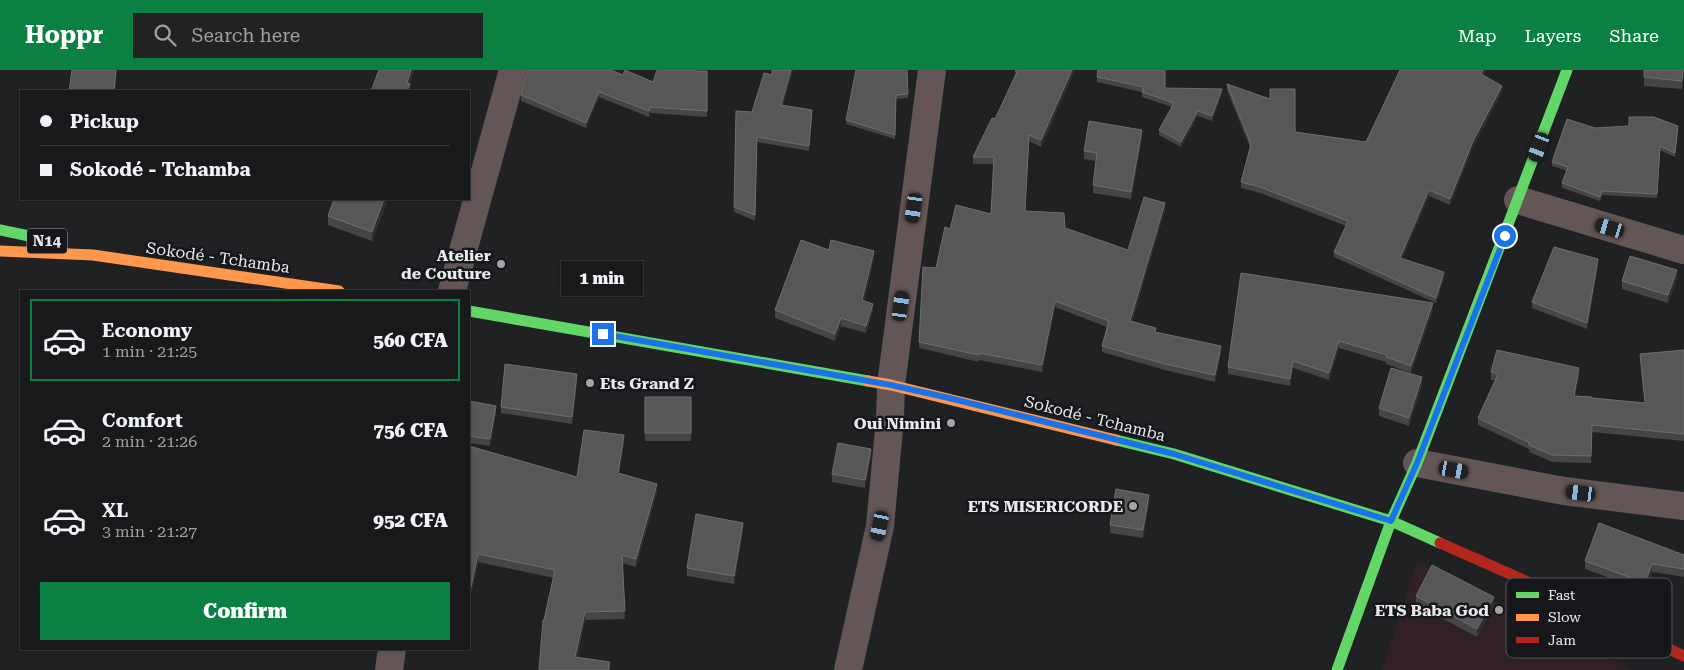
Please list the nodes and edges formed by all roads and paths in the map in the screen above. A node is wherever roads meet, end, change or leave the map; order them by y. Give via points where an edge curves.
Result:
1 (513, 70) edge
2 (932, 70) edge
3 (1567, 70) edge
4 (1518, 200) junction
5 (0, 230) edge
6 (1684, 250) edge
7 (0, 251) edge
8 (93, 255) junction
9 (332, 290) edge
10 (452, 290) edge
11 (470, 311) edge
12 (891, 385) junction
13 (1417, 463) junction
14 (1684, 506) edge
15 (1391, 521) junction
16 (1519, 578) edge
17 (392, 650) edge
18 (1672, 650) edge
19 (1684, 656) edge
20 (389, 670) edge
21 (848, 670) edge
22 (1337, 670) edge

1 - 10 street
2 - 12 street
3 - 4 main road
4 - 6 street
4 - 13 main road
5 - 8 main road, Sokodé - Tchamba / N14
7 - 8 main road, Sokodé - Tchamba / N14
8 - 9 main road, Sokodé - Tchamba / N14
11 - 12 main road, Sokodé - Tchamba
12 - 15 main road, Sokodé - Tchamba via 1174,454
12 - 21 street via 880,526
13 - 14 street via 1564,491
13 - 15 main road
15 - 16 main road, Sokodé - Tchamba
15 - 22 main road
17 - 20 street
18 - 19 main road, Sokodé - Tchamba

